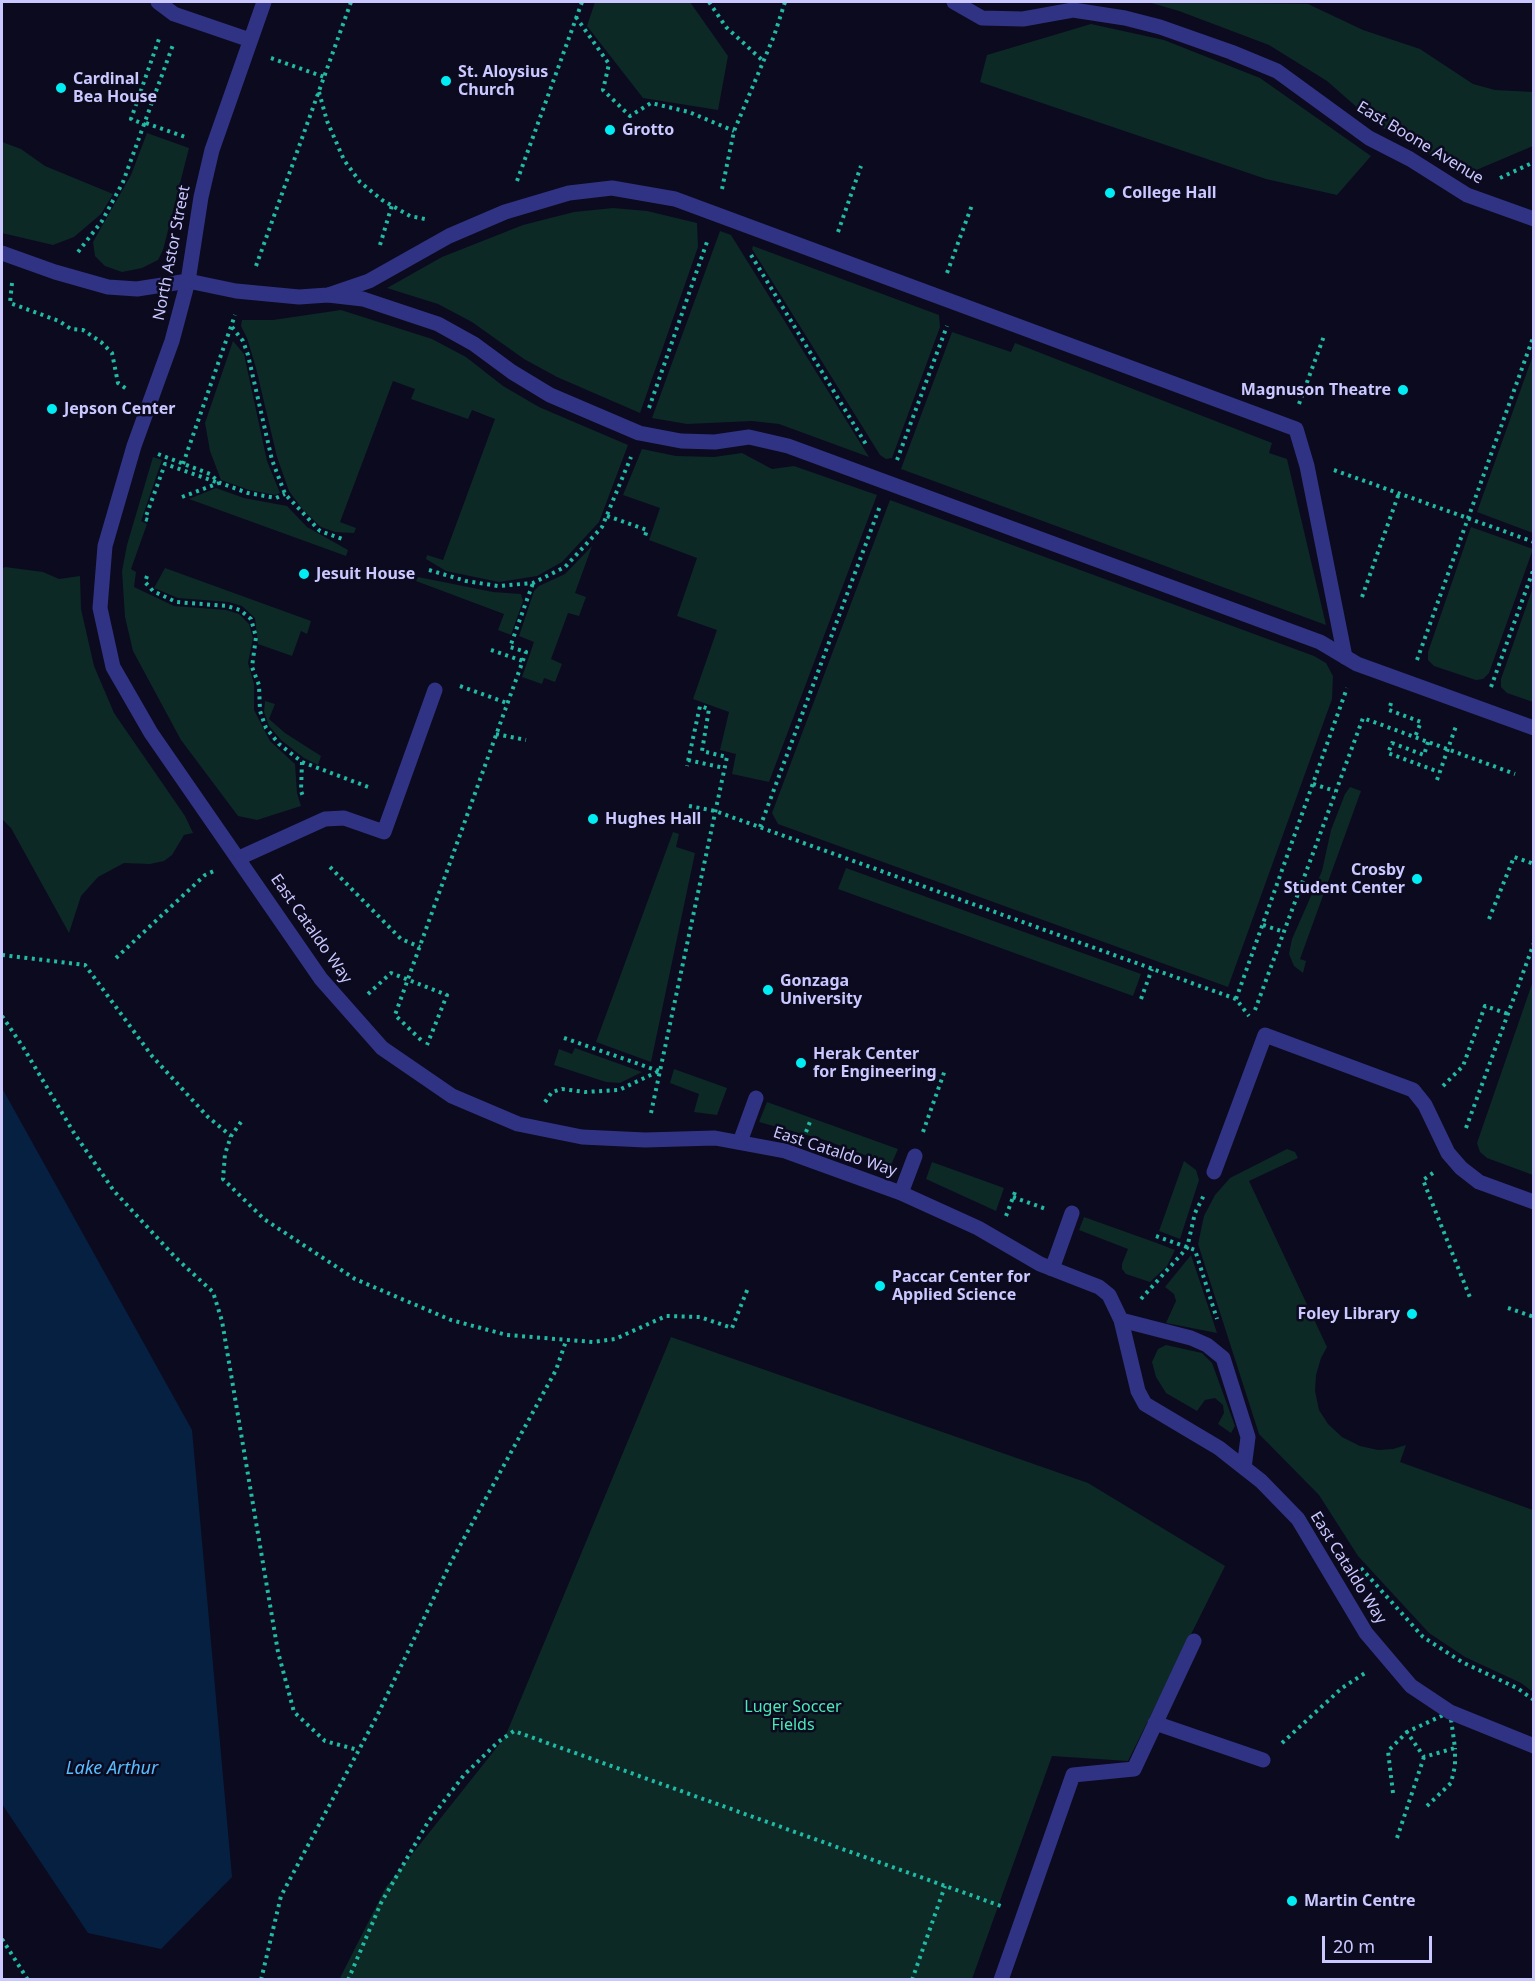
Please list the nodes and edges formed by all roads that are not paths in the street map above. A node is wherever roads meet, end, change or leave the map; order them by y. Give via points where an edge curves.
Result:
1 (264, 2) edge
2 (954, 2) edge
3 (170, 9) edge
4 (249, 45) junction
5 (1533, 219) edge
6 (3, 253) edge
7 (188, 281) junction
8 (328, 295) junction
9 (105, 546) joint
10 (1345, 657) junction
11 (435, 690) road end
12 (1533, 728) edge
13 (239, 858) junction
14 (756, 1098) dead end
15 (740, 1142) junction
16 (915, 1156) road end
17 (1214, 1172) road end
18 (901, 1193) junction
19 (1533, 1202) edge
20 (1071, 1216) road end
21 (1052, 1269) junction
22 (1121, 1320) junction
23 (1244, 1468) junction
24 (1194, 1641) dead end
25 (1155, 1723) junction
26 (1533, 1746) edge
27 (1263, 1760) road end
28 (1001, 1980) edge

1 - 4 street, North Astor Street
2 - 5 street, East Boone Avenue via 982,18 1023,19 1073,10 1125,18 1232,52 1277,71 1369,138 1467,195
3 - 4 street
4 - 7 street, North Astor Street via 213,147
6 - 7 street via 108,287 137,289
7 - 8 street via 299,297
7 - 9 street, North Astor Street
8 - 10 street via 363,299 438,324 550,394 639,433 681,441 768,440 1320,642
8 - 10 street via 369,281 505,212 569,193 612,188 675,199 1296,429 1306,461
9 - 13 street, East Cataldo Way via 100,608 113,667 151,733
10 - 12 street
11 - 13 street via 384,832 344,818 325,819
13 - 15 street, East Cataldo Way via 321,979 382,1048 452,1096 518,1124 582,1137 715,1138
14 - 15 street
15 - 18 street, East Cataldo Way via 785,1151
16 - 18 street
17 - 19 street via 1265,1035 1413,1090 1454,1161 1479,1182
18 - 21 street, East Cataldo Way via 978,1228
20 - 21 street
21 - 22 street, East Cataldo Way via 1099,1287 1109,1295
22 - 23 street, East Cataldo Way via 1138,1391 1145,1404 1219,1448
22 - 23 street via 1191,1338 1223,1358 1248,1437
23 - 26 street, East Cataldo Way via 1298,1519 1366,1633 1411,1686 1450,1712
24 - 25 street
25 - 27 street
25 - 28 street via 1134,1769 1073,1775

